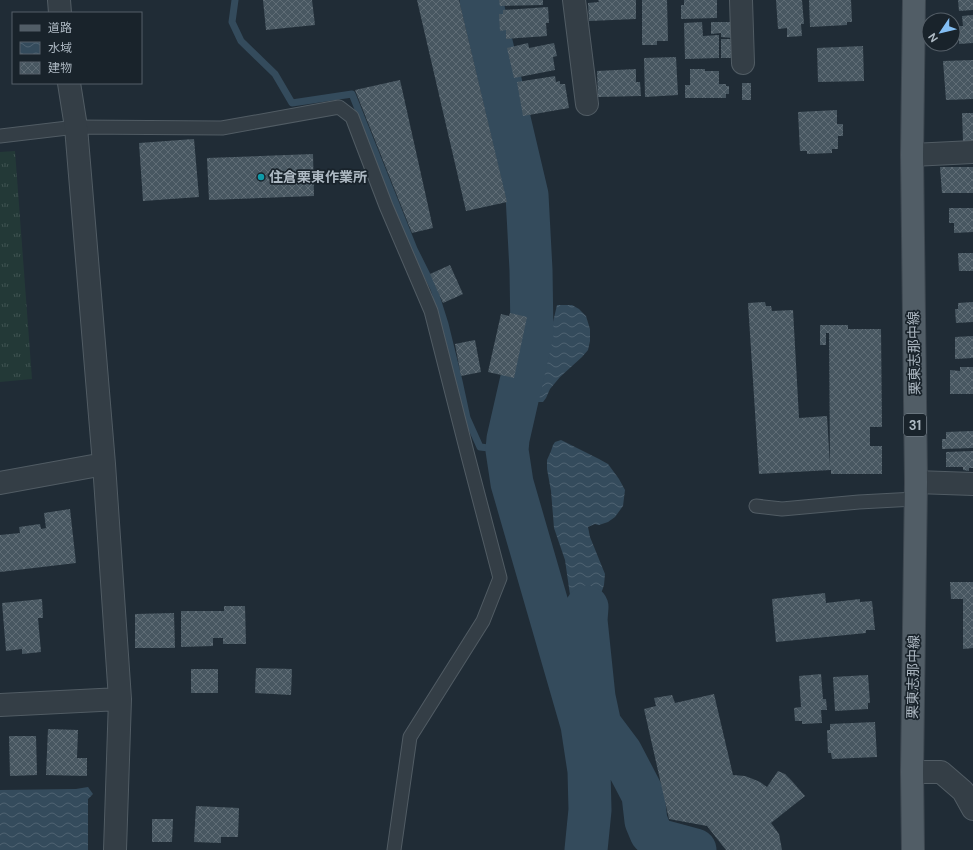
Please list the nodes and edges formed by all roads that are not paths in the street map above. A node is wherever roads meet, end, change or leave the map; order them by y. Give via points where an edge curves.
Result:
1 (59, 0) edge
2 (574, 0) edge
3 (741, 0) edge
4 (914, 0) edge
5 (60, 12) edge
6 (743, 63) dead end
7 (69, 84) edge
8 (588, 104) dead end
9 (76, 127) junction
10 (0, 136) edge
11 (973, 152) edge
12 (912, 155) junction
13 (104, 464) junction
14 (0, 483) edge
15 (973, 484) edge
16 (916, 490) junction
17 (756, 506) dead end
18 (120, 699) junction
19 (0, 706) edge
20 (912, 772) junction
21 (973, 810) edge
22 (115, 850) edge
23 (394, 850) edge
24 (913, 850) edge

1 - 5 street
2 - 8 street
3 - 6 street
4 - 12 main road, 栗東志那中線 / 31
7 - 9 street
9 - 10 lane
9 - 13 street
9 - 23 lane via 222,128 339,107 352,117 386,206 431,311 500,578 483,621 410,737
11 - 12 street
12 - 16 main road, 栗東志那中線 / 31
13 - 14 street
13 - 18 street
15 - 16 street
16 - 17 lane via 858,502 782,509
16 - 20 main road, 栗東志那中線 / 31
18 - 19 street
18 - 22 street
20 - 21 street via 941,772 963,791
20 - 24 main road, 栗東志那中線 / 31

